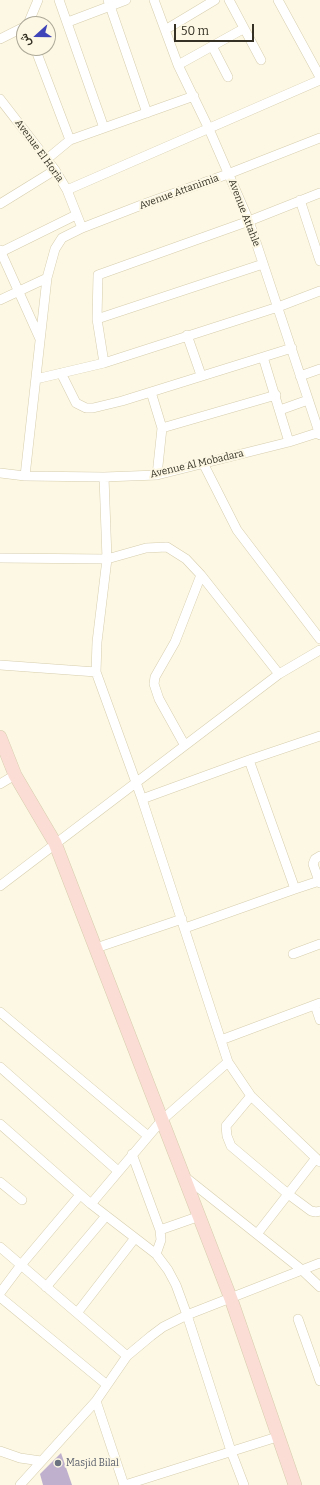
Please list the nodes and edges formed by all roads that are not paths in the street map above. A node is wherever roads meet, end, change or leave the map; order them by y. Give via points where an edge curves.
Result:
1 (38, 0) edge
2 (59, 0) edge
3 (126, 0) edge
4 (154, 0) edge
5 (215, 0) edge
6 (229, 0) edge
7 (278, 0) edge
8 (109, 3) edge
9 (31, 16) edge
10 (68, 22) junction
11 (243, 29) junction
12 (165, 30) junction
13 (16, 31) edge
14 (0, 40) edge
15 (212, 46) junction
16 (38, 56) edge
17 (261, 60) dead end
18 (178, 65) junction
19 (228, 77) dead end
20 (320, 77) edge
21 (320, 80) edge
22 (194, 96) junction
23 (0, 99) edge
24 (147, 113) junction
25 (104, 128) junction
26 (210, 129) junction
27 (320, 138) edge
28 (70, 140) junction
29 (47, 159) junction
30 (55, 170) junction
31 (228, 174) junction
32 (67, 190) junction
33 (320, 193) edge
34 (300, 200) junction
35 (0, 204) edge
36 (76, 215) junction
37 (249, 221) junction
38 (82, 228) junction
39 (1, 251) edge
40 (320, 261) edge
41 (263, 264) junction
42 (47, 278) junction
43 (19, 291) junction
44 (320, 291) edge
45 (0, 300) edge
46 (278, 307) junction
47 (97, 319) junction
48 (187, 335) junction
49 (41, 340) junction
50 (292, 348) junction
51 (263, 357) junction
52 (104, 363) junction
53 (320, 369) edge
54 (61, 373) junction
55 (201, 375) junction
56 (300, 376) junction
57 (36, 379) junction
58 (151, 392) junction
59 (276, 395) junction
60 (308, 400) junction
61 (280, 410) junction
62 (162, 428) junction
63 (320, 433) edge
64 (289, 442) junction
65 (203, 463) junction
66 (0, 473) edge
67 (157, 475) junction
68 (25, 476) junction
69 (104, 477) junction
70 (0, 558) edge
71 (107, 559) junction
72 (201, 575) junction
73 (320, 639) edge
74 (320, 650) edge
75 (0, 665) edge
76 (96, 672) junction
77 (279, 674) junction
78 (320, 736) edge
79 (0, 737) edge
80 (184, 744) junction
81 (249, 760) junction
82 (15, 775) junction
83 (136, 781) junction
84 (0, 784) edge
85 (142, 799) junction
86 (55, 844) junction
87 (320, 856) edge
88 (320, 882) edge
89 (0, 886) edge
90 (295, 889) junction
91 (182, 919) junction
92 (184, 928) junction
93 (320, 944) edge
94 (96, 948) junction
95 (294, 954) dead end
96 (317, 1004) edge
97 (0, 1012) edge
98 (320, 1020) edge
99 (221, 1040) junction
100 (228, 1062) junction
101 (0, 1067) edge
102 (250, 1096) junction
103 (162, 1120) junction
104 (0, 1124) edge
105 (148, 1136) junction
106 (132, 1154) junction
107 (318, 1160) edge
108 (118, 1171) junction
109 (185, 1177) junction
110 (0, 1182) edge
111 (80, 1194) junction
112 (288, 1194) junction
113 (22, 1200) dead end
114 (91, 1204) junction
115 (320, 1211) edge
116 (106, 1216) junction
117 (200, 1216) junction
118 (160, 1230) junction
119 (256, 1234) junction
120 (135, 1238) junction
121 (0, 1247) edge
122 (156, 1254) junction
123 (320, 1263) edge
124 (21, 1265) junction
125 (302, 1270) junction
126 (46, 1287) junction
127 (320, 1287) edge
128 (0, 1293) edge
129 (0, 1297) edge
130 (231, 1299) junction
131 (77, 1313) junction
132 (187, 1316) junction
133 (298, 1318) dead end
134 (127, 1356) junction
135 (320, 1381) edge
136 (107, 1385) junction
137 (96, 1401) junction
138 (277, 1437) junction
139 (0, 1451) edge
140 (231, 1451) junction
141 (41, 1461) junction
142 (20, 1485) edge
143 (125, 1485) edge
144 (244, 1485) edge
145 (295, 1485) edge

1 - 9 street
2 - 10 street
3 - 8 street
4 - 12 street, Avenue Attahle
5 - 12 street
6 - 11 street
7 - 20 street
8 - 10 street
8 - 24 street
10 - 25 street
11 - 15 street
11 - 17 street
12 - 18 street, Avenue Attahle
13 - 14 street
15 - 18 street
15 - 19 street
16 - 28 street
18 - 22 street, Avenue Attahle
21 - 26 street
22 - 24 street
22 - 26 street, Avenue Attahle
23 - 29 street, Avenue El Horia
24 - 25 street
25 - 28 street
26 - 31 street, Avenue Attahle
26 - 32 street
27 - 31 street, Avenue Attanimia
28 - 29 street
29 - 30 street, Avenue El Horia
30 - 32 street, Avenue El Horia
30 - 35 street
31 - 37 street, Avenue Attahle
31 - 38 street, Avenue Attanimia
32 - 36 street, Avenue El Horia
33 - 34 street
34 - 37 street
34 - 40 street
36 - 38 street, Avenue El Horia
36 - 39 street
37 - 41 street, Avenue Attahle
37 - 47 street via 98,275
38 - 42 street, Avenue Attanimia via 62,238 55,249
39 - 43 street
41 - 46 street, Avenue Attahle
41 - 47 street
42 - 43 street
42 - 49 street, Avenue Attanimia
43 - 45 street
43 - 49 street
44 - 46 street
46 - 48 street
46 - 50 street, Avenue Attahle
47 - 52 street
48 - 52 street
48 - 55 street
49 - 57 street, Avenue Attanimia
50 - 51 street
50 - 56 street, Avenue Attahle
51 - 55 street
51 - 59 street
52 - 54 street
53 - 56 street
54 - 57 street
54 - 58 street via 76,403 86,408 105,406
55 - 58 street
56 - 60 street, Avenue Attahle
57 - 68 street, Avenue Attanimia
58 - 62 street
59 - 61 street
59 - 62 street
60 - 61 street
60 - 63 street, Avenue Attahle
61 - 64 street
62 - 67 street
63 - 64 street, Avenue Al Mobadara
64 - 65 street, Avenue Al Mobadara
65 - 67 street, Avenue Al Mobadara
65 - 73 street via 237,530
66 - 68 street, Avenue Al Mobadara
67 - 69 street, Avenue Al Mobadara
68 - 69 street, Avenue Al Mobadara
69 - 71 street
70 - 71 street
71 - 72 street via 146,548 167,547 186,559
71 - 76 street
72 - 77 street
72 - 80 street via 175,642 155,677 154,684 159,699
74 - 77 street
75 - 76 street
76 - 83 street
77 - 80 street
78 - 81 street
79 - 82 street
80 - 83 street
81 - 85 street
81 - 90 street
82 - 84 street
82 - 86 street
83 - 85 street
83 - 86 street
85 - 91 street
86 - 89 street
86 - 94 street
87 - 88 street via 313,864
88 - 90 street
90 - 92 street
91 - 92 street
91 - 94 street
92 - 99 street
93 - 95 street
94 - 103 street
96 - 98 street
96 - 99 street
97 - 105 street
99 - 100 street
100 - 102 street
100 - 103 street
101 - 108 street
102 - 107 street
102 - 112 street via 226,1126 227,1136 231,1146
103 - 105 street
103 - 109 street
104 - 111 street
105 - 106 street
106 - 108 street
106 - 118 street
107 - 112 street
108 - 114 street
109 - 117 street
109 - 119 street
110 - 113 street
111 - 114 street
111 - 124 street
112 - 115 street via 311,1211
112 - 119 street
114 - 116 street
116 - 120 street
116 - 126 street
117 - 118 street
117 - 130 street
118 - 122 street via 161,1240
119 - 125 street
120 - 122 street
120 - 131 street
121 - 124 street
122 - 132 street via 176,1285
123 - 125 street
124 - 126 street
124 - 128 street
125 - 127 street
125 - 130 street
126 - 131 street
129 - 136 street
130 - 132 street
130 - 138 street
131 - 134 street
132 - 134 street via 163,1327
132 - 140 street
133 - 135 street
134 - 136 street
136 - 137 street
137 - 141 street
137 - 143 street
138 - 140 street
138 - 145 street
139 - 141 street via 20,1458
140 - 143 street
140 - 144 street
141 - 142 street

